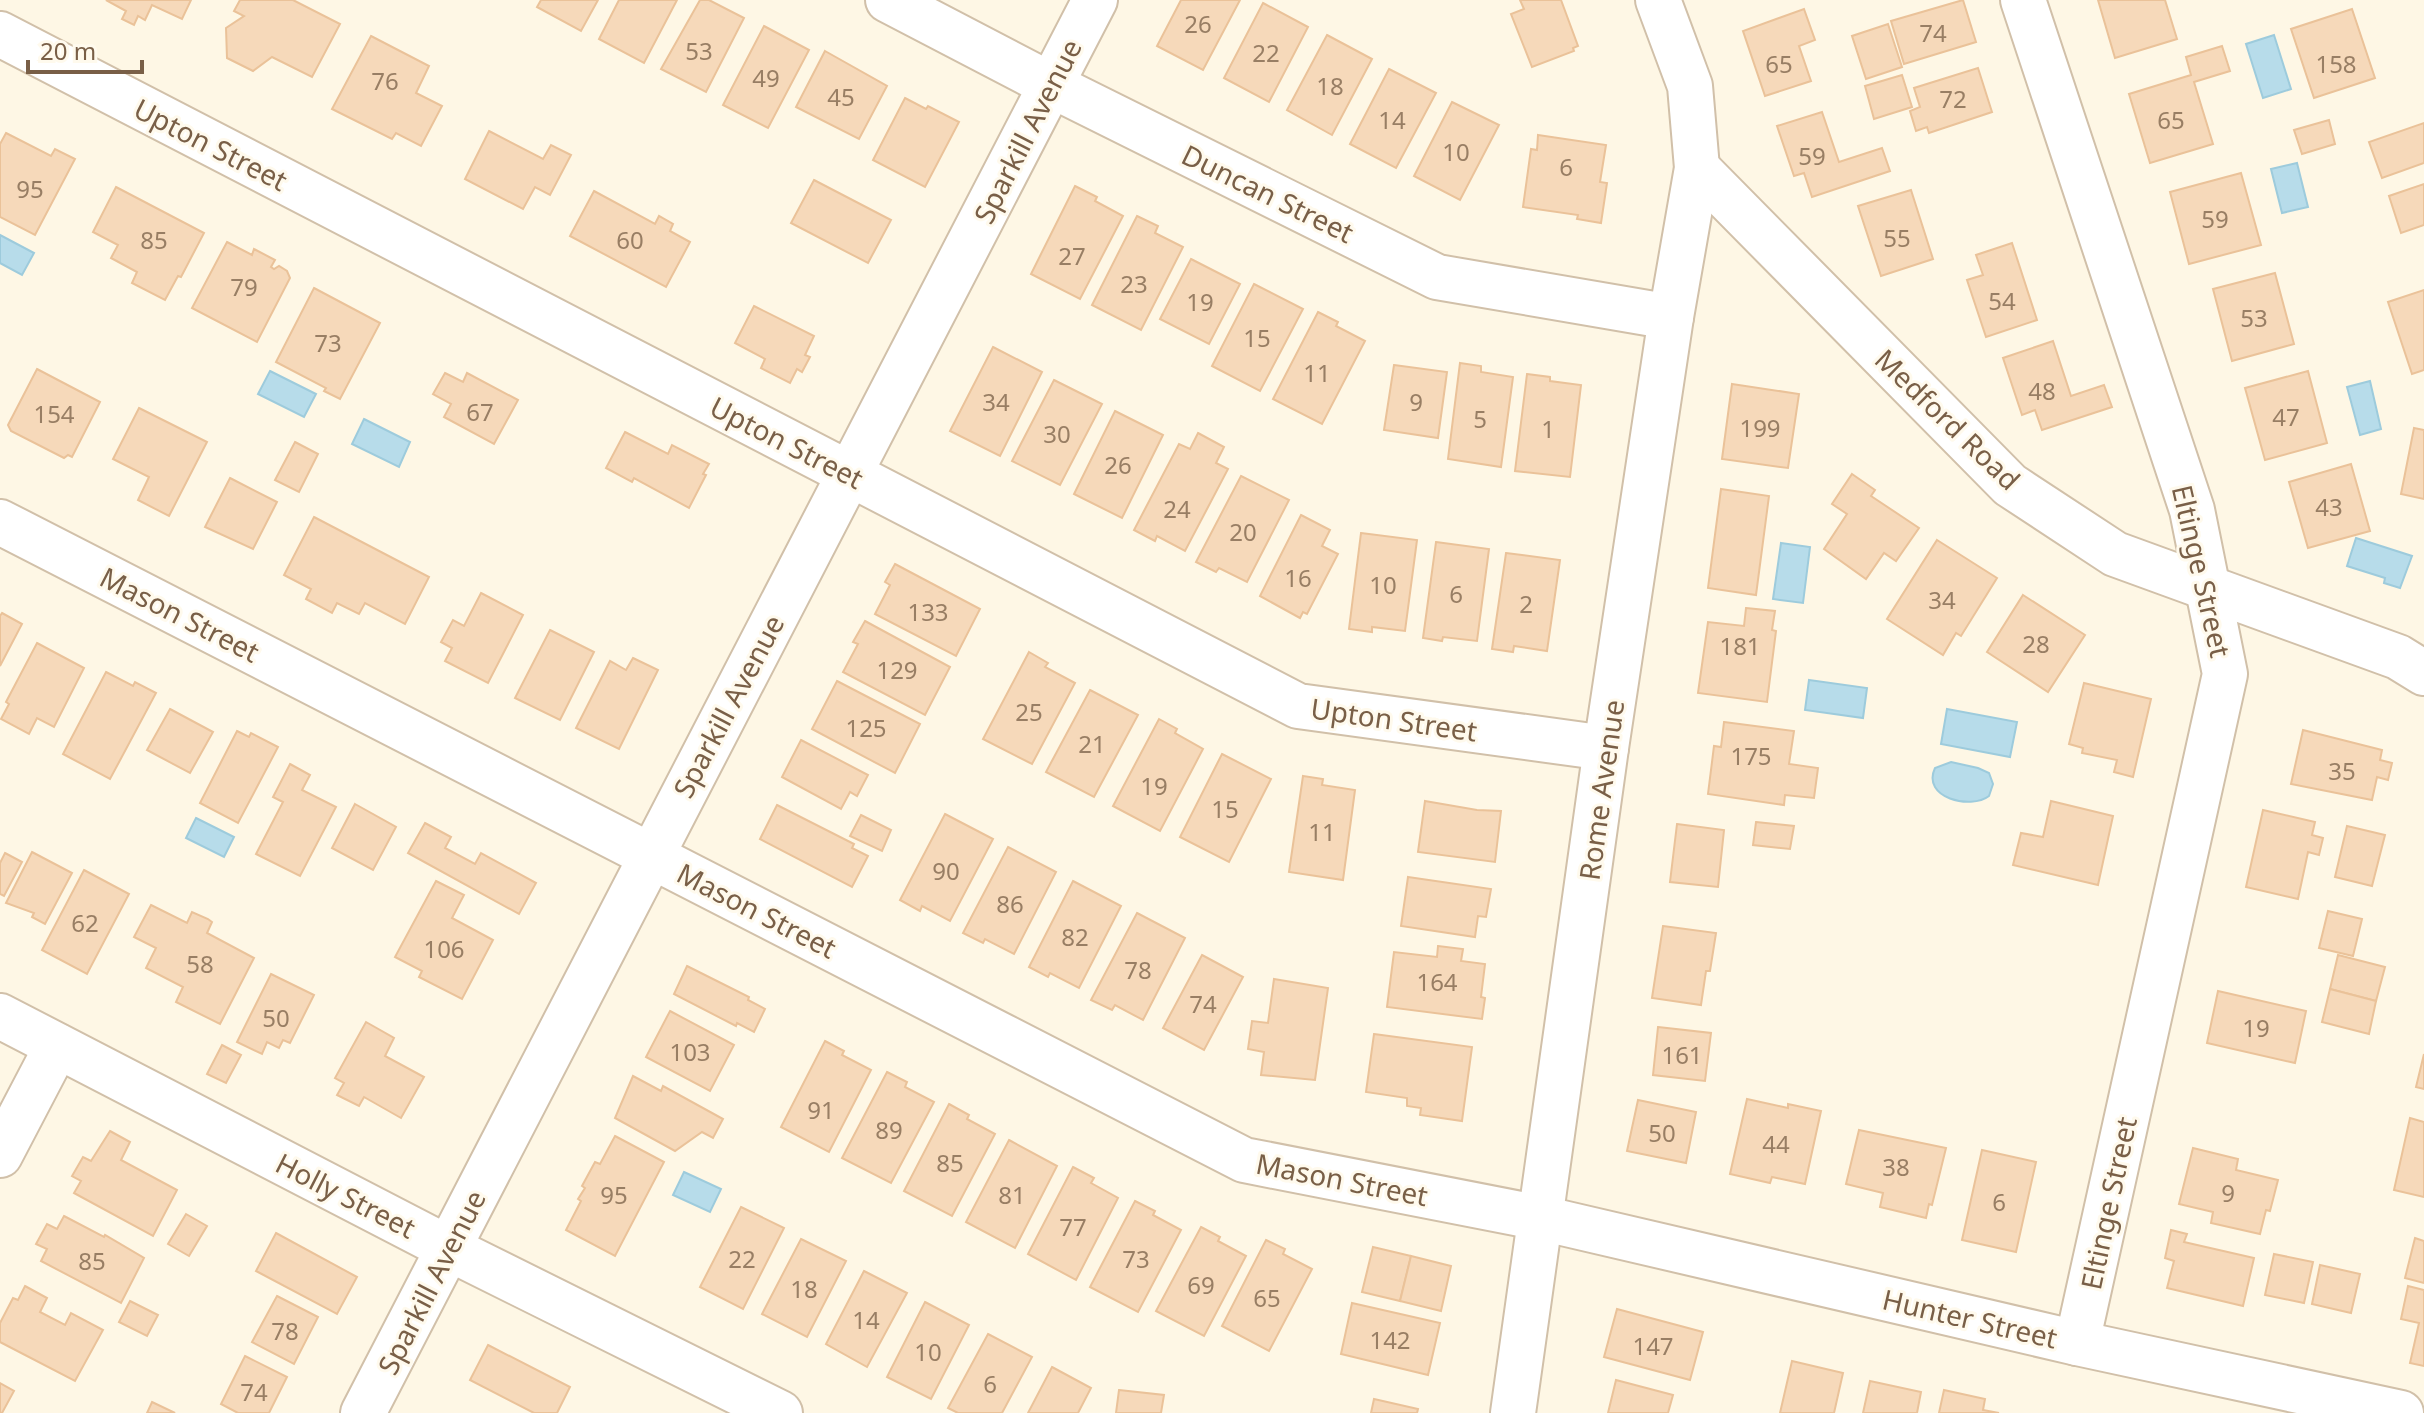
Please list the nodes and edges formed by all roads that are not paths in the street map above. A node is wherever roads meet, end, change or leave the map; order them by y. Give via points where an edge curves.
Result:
1 (888, 0) edge
2 (1095, 0) edge
3 (1658, 0) edge
4 (2023, 0) edge
5 (0, 34) edge
6 (1051, 85) junction
7 (1697, 168) junction
8 (1671, 317) junction
9 (850, 475) junction
10 (0, 522) edge
11 (2207, 588) junction
12 (2424, 673) edge
13 (1606, 748) junction
14 (651, 855) junction
15 (0, 1016) edge
16 (57, 1046) junction
17 (0, 1155) edge
18 (1541, 1218) junction
19 (448, 1248) junction
20 (2077, 1343) junction
21 (363, 1413) edge
22 (780, 1413) edge
23 (1513, 1413) edge
24 (2401, 1413) edge

1 - 6 street, Duncan Street
2 - 6 street, Sparkill Avenue
3 - 7 street, Rome Avenue via 1690,86
4 - 11 street, Eltinge Street via 2192,510
5 - 9 street, Upton Street
6 - 8 street, Duncan Street via 1437,277
6 - 9 street, Sparkill Avenue
7 - 8 street, Rome Avenue
7 - 11 street, Medford Road via 2010,485 2115,554
8 - 13 street, Rome Avenue
9 - 13 street, Upton Street via 1298,706
9 - 14 street, Sparkill Avenue
10 - 14 street, Mason Street
11 - 12 street, Medford Road via 2398,657
11 - 20 street, Eltinge Street via 2225,674
13 - 18 street, Rome Avenue
14 - 18 street, Mason Street via 1244,1160
14 - 19 street, Sparkill Avenue
15 - 16 street, Holly Street
16 - 17 street
16 - 19 street, Holly Street
18 - 20 street, Hunter Street
18 - 23 street, Rome Avenue
19 - 21 street, Sparkill Avenue
19 - 22 street, Holly Street
20 - 24 street, Hunter Street

